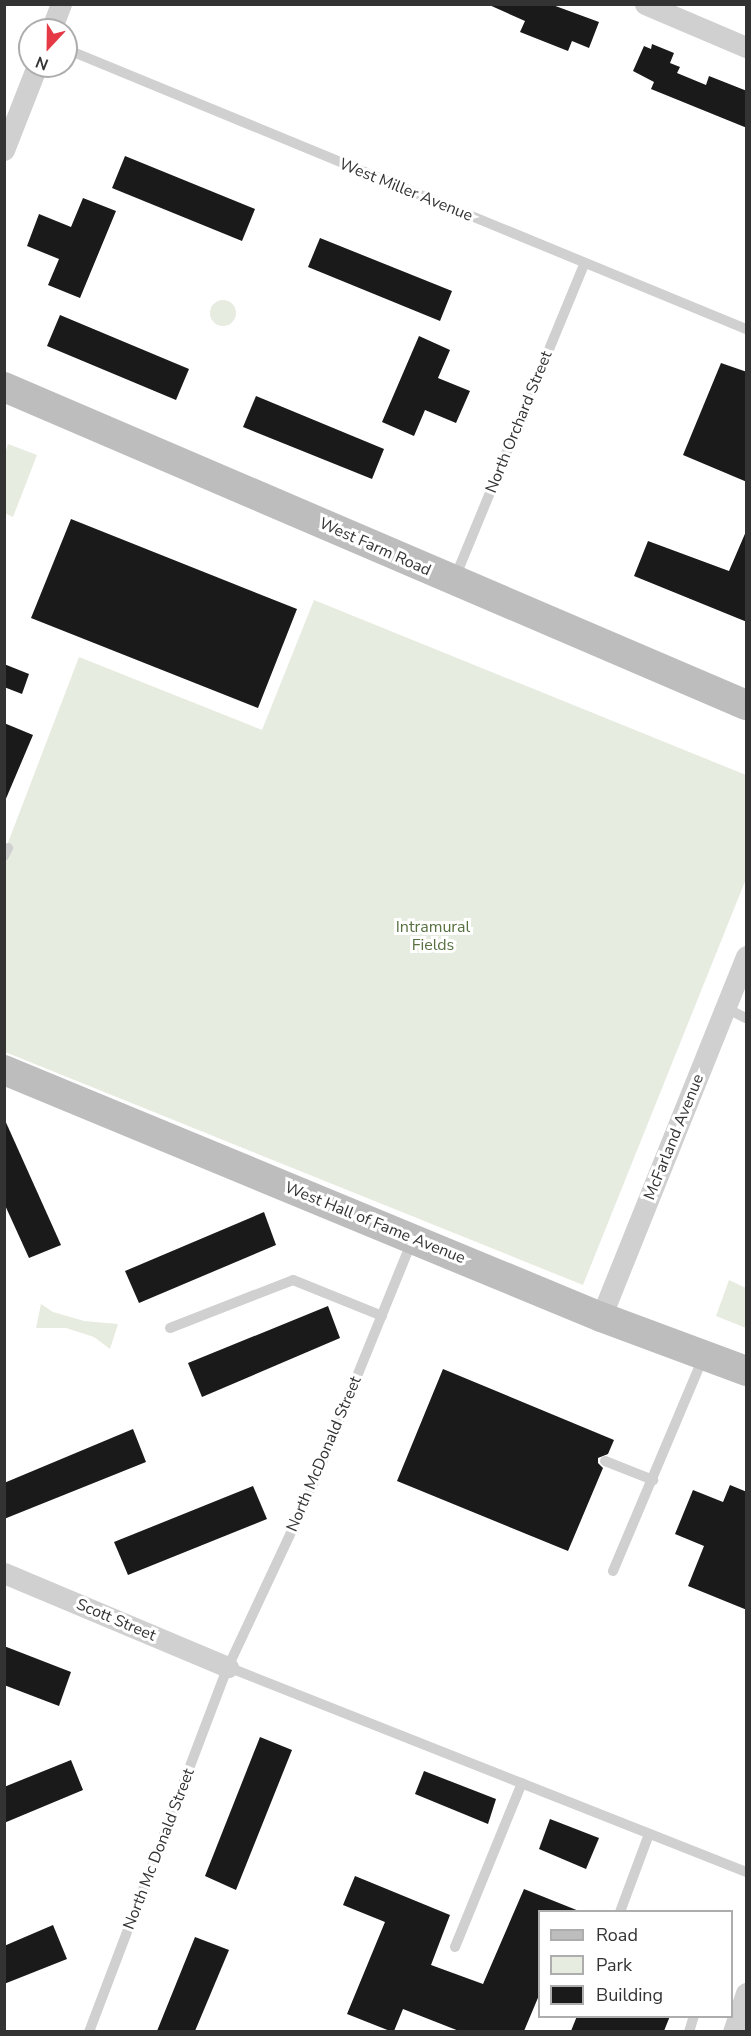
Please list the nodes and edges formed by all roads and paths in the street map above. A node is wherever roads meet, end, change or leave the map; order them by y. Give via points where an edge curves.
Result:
1 (645, 4) edge
2 (747, 47) edge
3 (78, 54) edge
4 (32, 78) edge
5 (4, 150) edge
6 (584, 264) junction
7 (747, 329) edge
8 (4, 387) edge
9 (454, 581) junction
10 (747, 705) edge
11 (747, 956) edge
12 (726, 1008) junction
13 (747, 1018) edge
14 (4, 1070) edge
15 (413, 1238) junction
16 (382, 1316) junction
17 (600, 1317) junction
18 (170, 1328) dead end
19 (704, 1356) junction
20 (747, 1371) edge
21 (605, 1461) dead end
22 (652, 1480) junction
23 (613, 1571) dead end
24 (4, 1573) edge
25 (228, 1667) junction
26 (522, 1783) junction
27 (649, 1834) junction
28 (747, 1872) edge
29 (620, 1910) edge
30 (455, 1947) dead end
31 (739, 2004) edge
32 (89, 2031) edge
33 (734, 2031) edge

1 - 2 street
3 - 6 lane, West Miller Avenue
4 - 5 street
6 - 7 lane, West Miller Avenue
6 - 9 lane, North Orchard Street
8 - 9 street, West Farm Road
9 - 10 street, West Farm Road
11 - 12 street, McFarland Avenue
12 - 13 lane
12 - 17 street, McFarland Avenue
14 - 15 street, West Hall of Fame Avenue
15 - 16 lane, North McDonald Street
15 - 17 street, West Hall of Fame Avenue
16 - 18 lane via 293,1280
16 - 25 lane, North McDonald Street via 310,1492
17 - 19 street, West Hall of Fame Avenue
19 - 20 street, West Hall of Fame Avenue
19 - 22 lane
21 - 22 lane
22 - 23 lane
24 - 25 street, Scott Street
25 - 26 lane
25 - 32 lane, North Mc Donald Street
26 - 27 lane
26 - 30 lane
27 - 28 lane
27 - 29 lane
31 - 33 street

